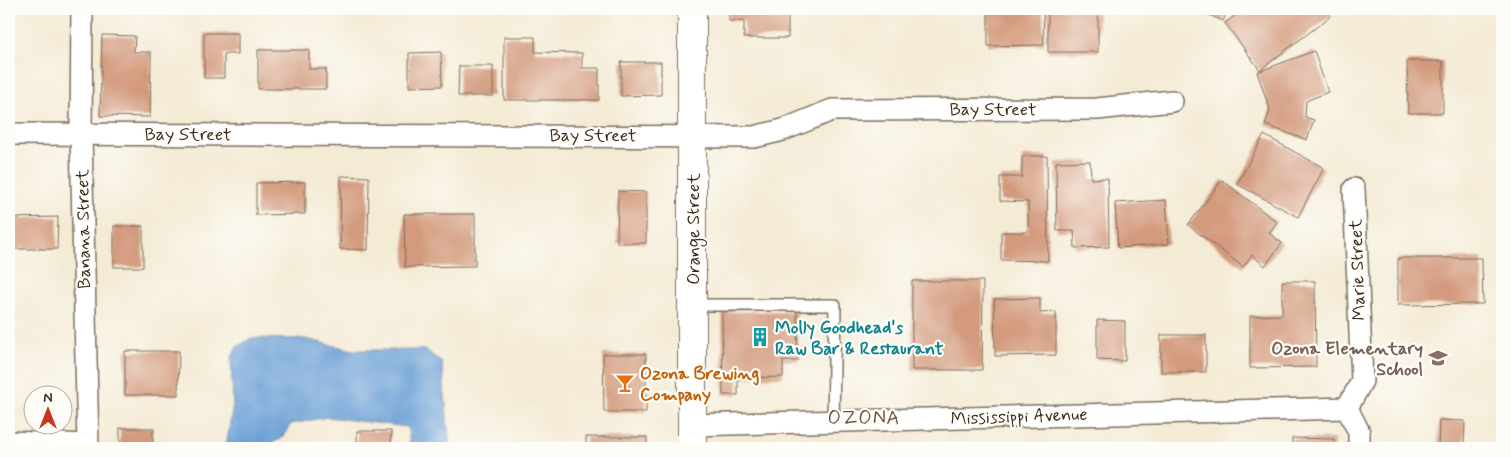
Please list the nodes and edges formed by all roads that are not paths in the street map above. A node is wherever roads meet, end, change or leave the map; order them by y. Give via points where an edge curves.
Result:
1 (82, 9) edge
2 (692, 9) edge
3 (1172, 101) dead end
4 (9, 134) edge
5 (81, 134) junction
6 (693, 136) junction
7 (1354, 189) dead end
8 (692, 305) junction
9 (1347, 408) junction
10 (833, 421) junction
11 (692, 437) edge
12 (9, 438) edge
13 (88, 444) edge
14 (1359, 448) edge

1 - 5 street, Banana Street
2 - 6 street, Orange Street
3 - 6 street, Bay Street via 1097,108 832,110 783,130 754,137
4 - 5 street, Bay Street
5 - 6 street, Bay Street
5 - 13 street, Banana Street
6 - 8 street, Orange Street
7 - 9 street, Marie Street via 1362,381
8 - 10 lane via 835,305
8 - 11 street, Orange Street
9 - 10 street, Mississippi Avenue
9 - 14 street via 1359,432
10 - 11 street, Mississippi Avenue
12 - 13 lane

